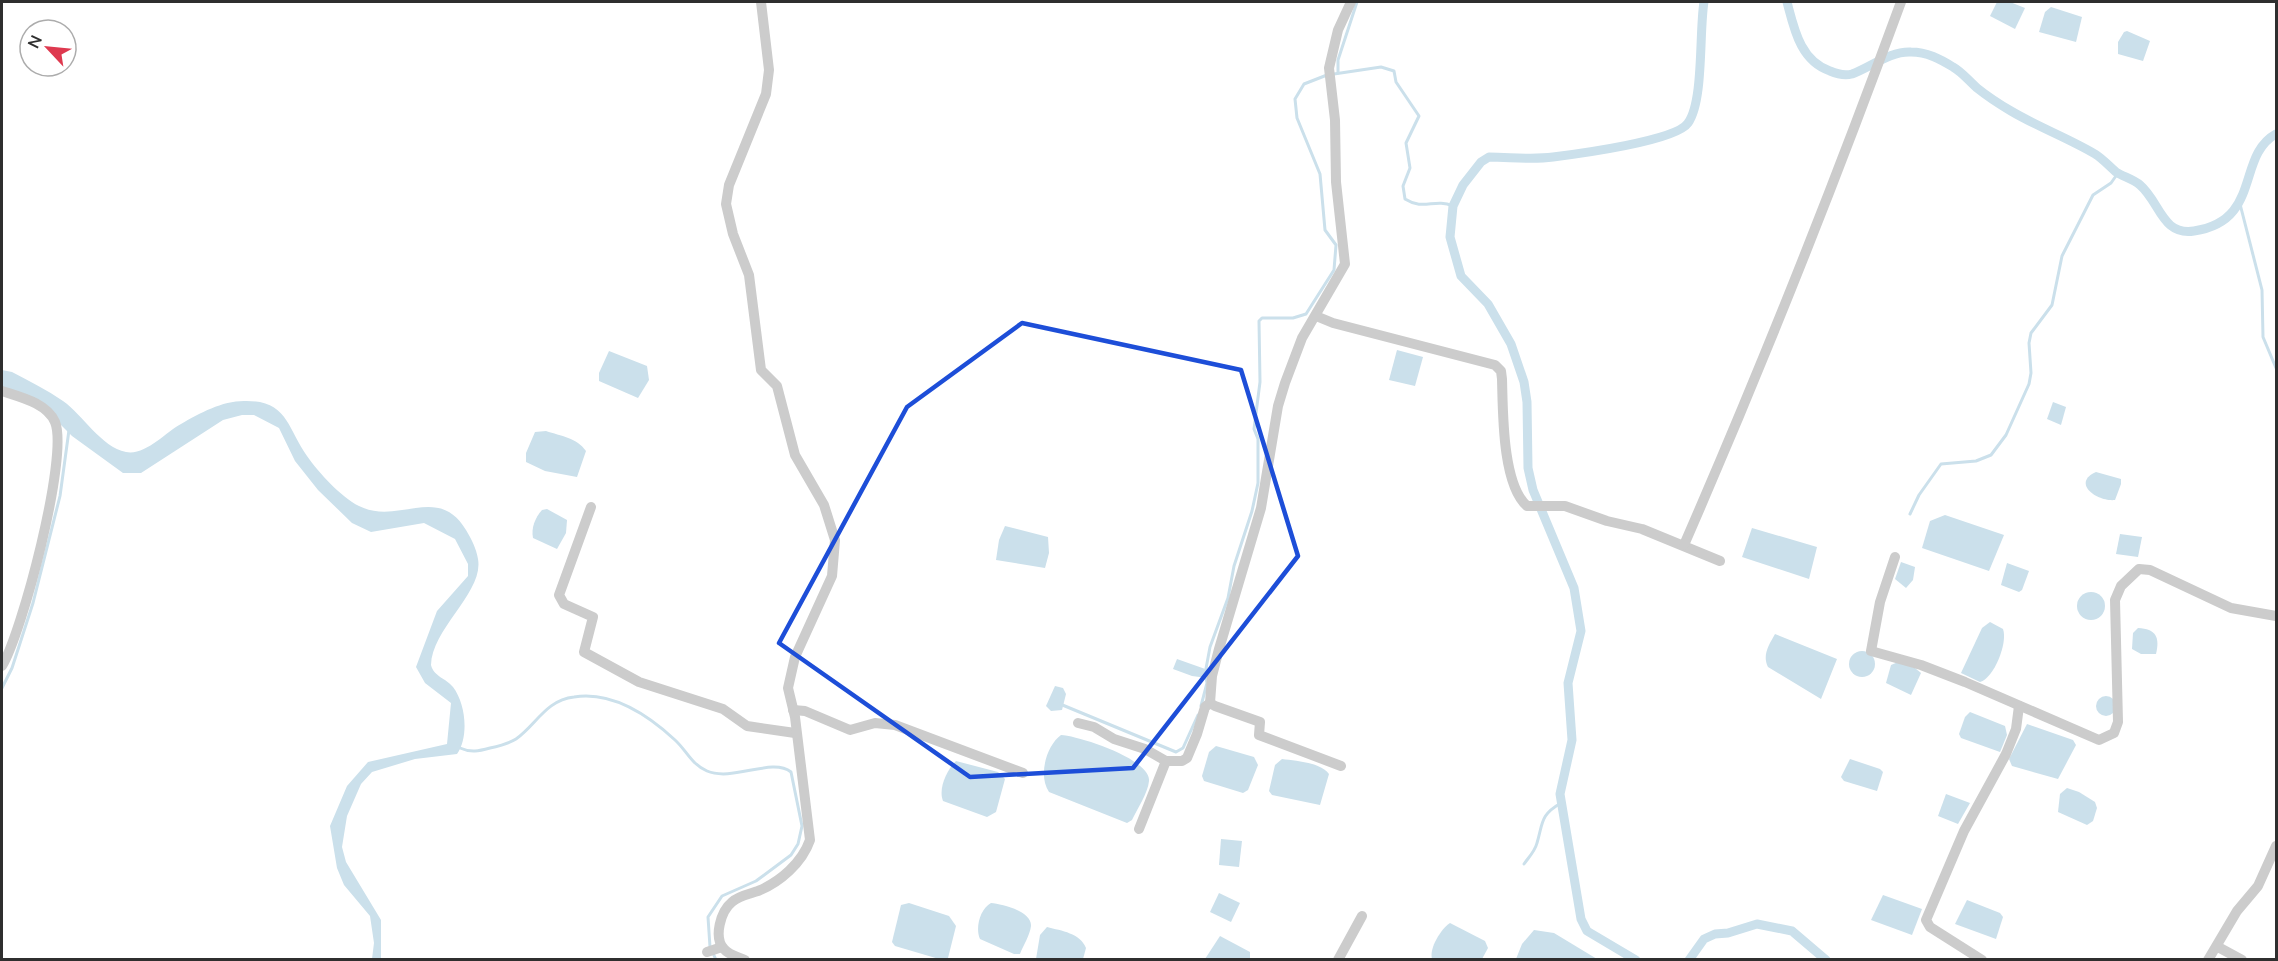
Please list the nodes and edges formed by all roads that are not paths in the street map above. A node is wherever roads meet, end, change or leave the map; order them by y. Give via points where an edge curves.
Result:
1 (761, 2) edge
2 (1351, 2) edge
3 (1901, 2) edge
4 (1316, 315) junction
5 (2, 392) edge
6 (591, 507) dead end
7 (1684, 545) junction
8 (1895, 556) dead end
9 (1720, 561) dead end
10 (2277, 616) edge
11 (2, 666) edge
12 (1210, 703) junction
13 (2019, 706) junction
14 (793, 710) junction
15 (1078, 723) dead end
16 (795, 733) junction
17 (1167, 761) junction
18 (1341, 766) dead end
19 (1023, 773) dead end
20 (1139, 829) dead end
21 (2277, 846) edge
22 (1362, 916) dead end
23 (2218, 947) junction
24 (745, 960) edge
25 (1338, 960) edge
26 (1982, 960) edge
27 (2208, 960) edge
28 (2242, 960) edge

1 - 14 street via 768,59 766,94 729,184 726,204 749,275 761,370 777,386 795,455 824,505 835,540 832,576 790,671 788,698
2 - 4 street via 1338,30 1330,75 1336,182 1346,257 1338,281
3 - 7 street via 1803,258
4 - 7 street via 1499,368 1508,456 1520,500 1531,507 1551,504 1620,522
4 - 12 street via 1291,365 1278,406 1261,508 1219,649
5 - 11 street via 42,408 50,414 58,433 55,474 42,538
6 - 16 street via 559,595 564,604 593,617 584,652 639,682 723,709 747,726
7 - 9 street
8 - 13 street via 1880,602 1871,651 1921,665
10 - 13 street via 2231,608 2150,570 2139,569 2121,586 2115,600 2120,707 2114,733 2099,740 2090,738
12 - 17 street via 1205,707 1187,758
12 - 18 street via 1260,722 1259,735
13 - 26 street via 2016,729 2006,754 1964,831 1926,920 1930,927
14 - 16 street
14 - 19 street via 805,711 850,730 875,723 895,725
15 - 17 street
16 - 24 street via 809,819 807,848 776,881 730,903 720,919 716,949
17 - 20 street
21 - 23 street via 2263,877 2237,911
22 - 25 street
23 - 27 street
23 - 28 street

